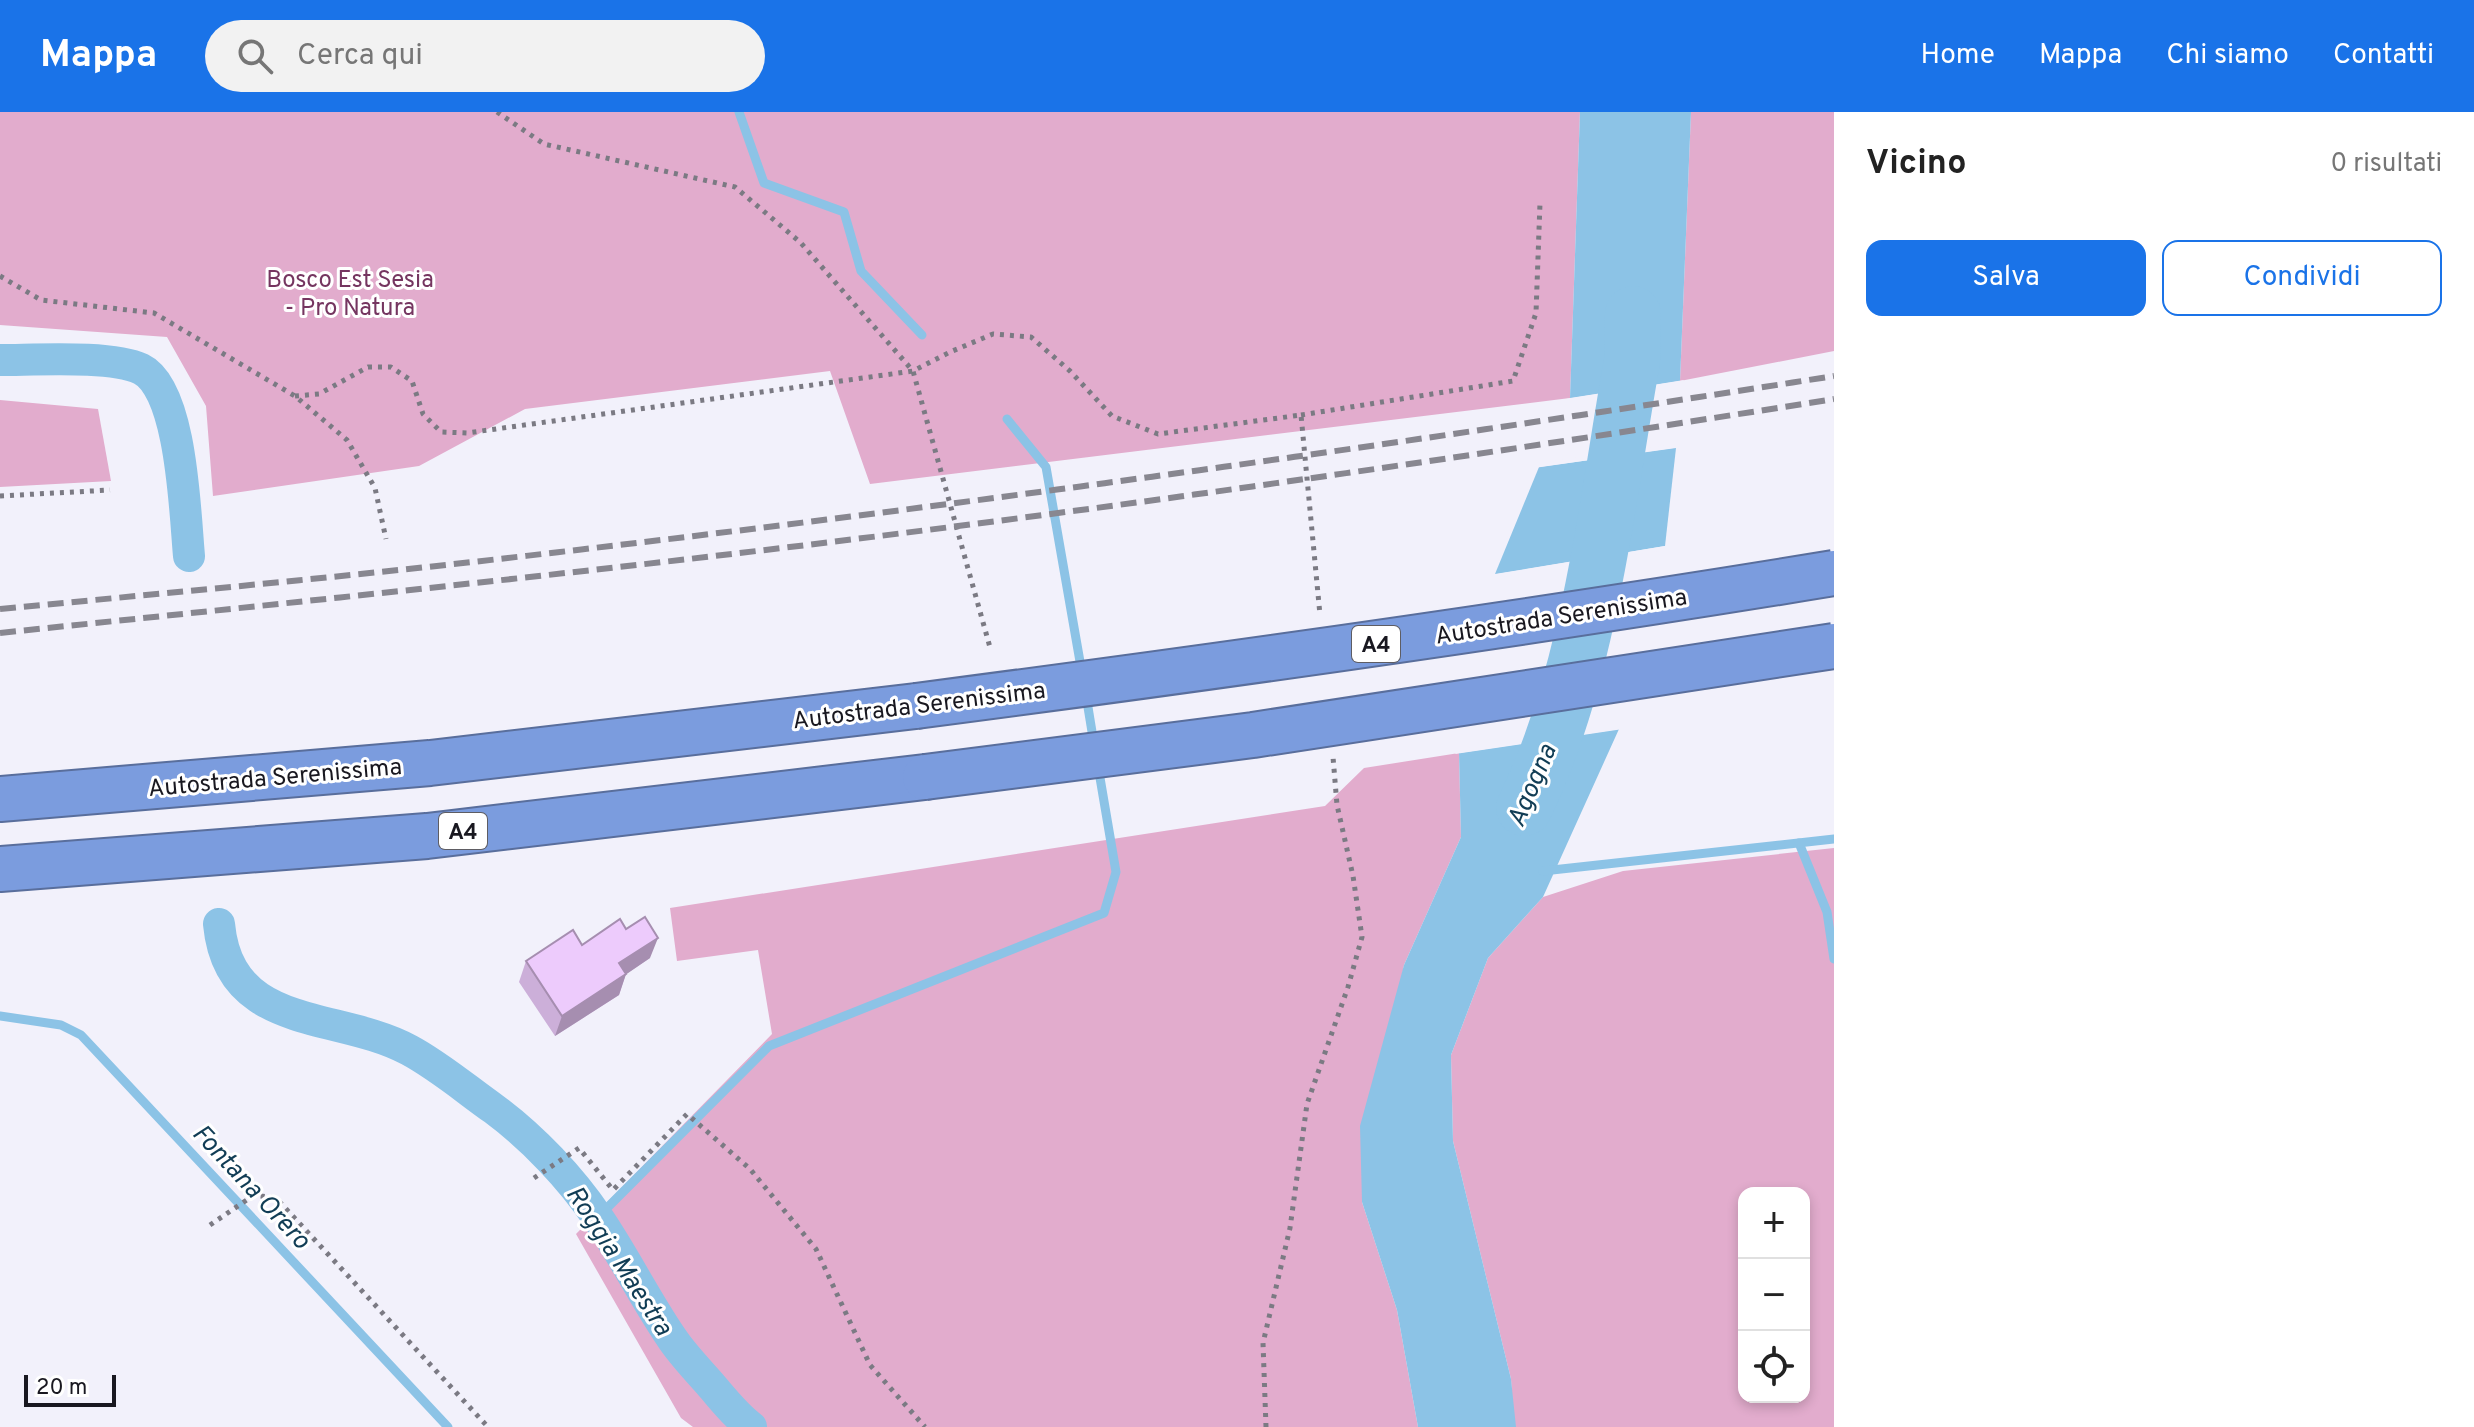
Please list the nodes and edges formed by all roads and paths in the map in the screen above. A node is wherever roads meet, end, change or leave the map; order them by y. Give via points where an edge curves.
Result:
1 (497, 112) edge
2 (1540, 203) dead end
3 (0, 276) edge
4 (1301, 415) dead end
5 (110, 490) dead end
6 (0, 496) edge
7 (386, 539) dead end
8 (1834, 573) edge
9 (1834, 646) edge
10 (991, 651) dead end
11 (0, 799) edge
12 (0, 869) edge
13 (534, 1178) dead end
14 (210, 1225) dead end
15 (488, 1427) edge
16 (925, 1427) edge

1 - 10 path via 544,144 735,187 800,242 913,371
2 - 4 path via 1536,313 1513,381
3 - 7 path via 41,300 154,313 295,396 347,440 375,488
5 - 6 path
8 - 11 highway, Autostrada Serenissima / A4, bridge via 1539,621 916,706 430,763
9 - 12 highway, A4, bridge via 1253,735 925,777 427,836
13 - 16 path via 579,1148 613,1190 687,1114 750,1169 816,1249 870,1365
14 - 15 path via 254,1195 276,1198

